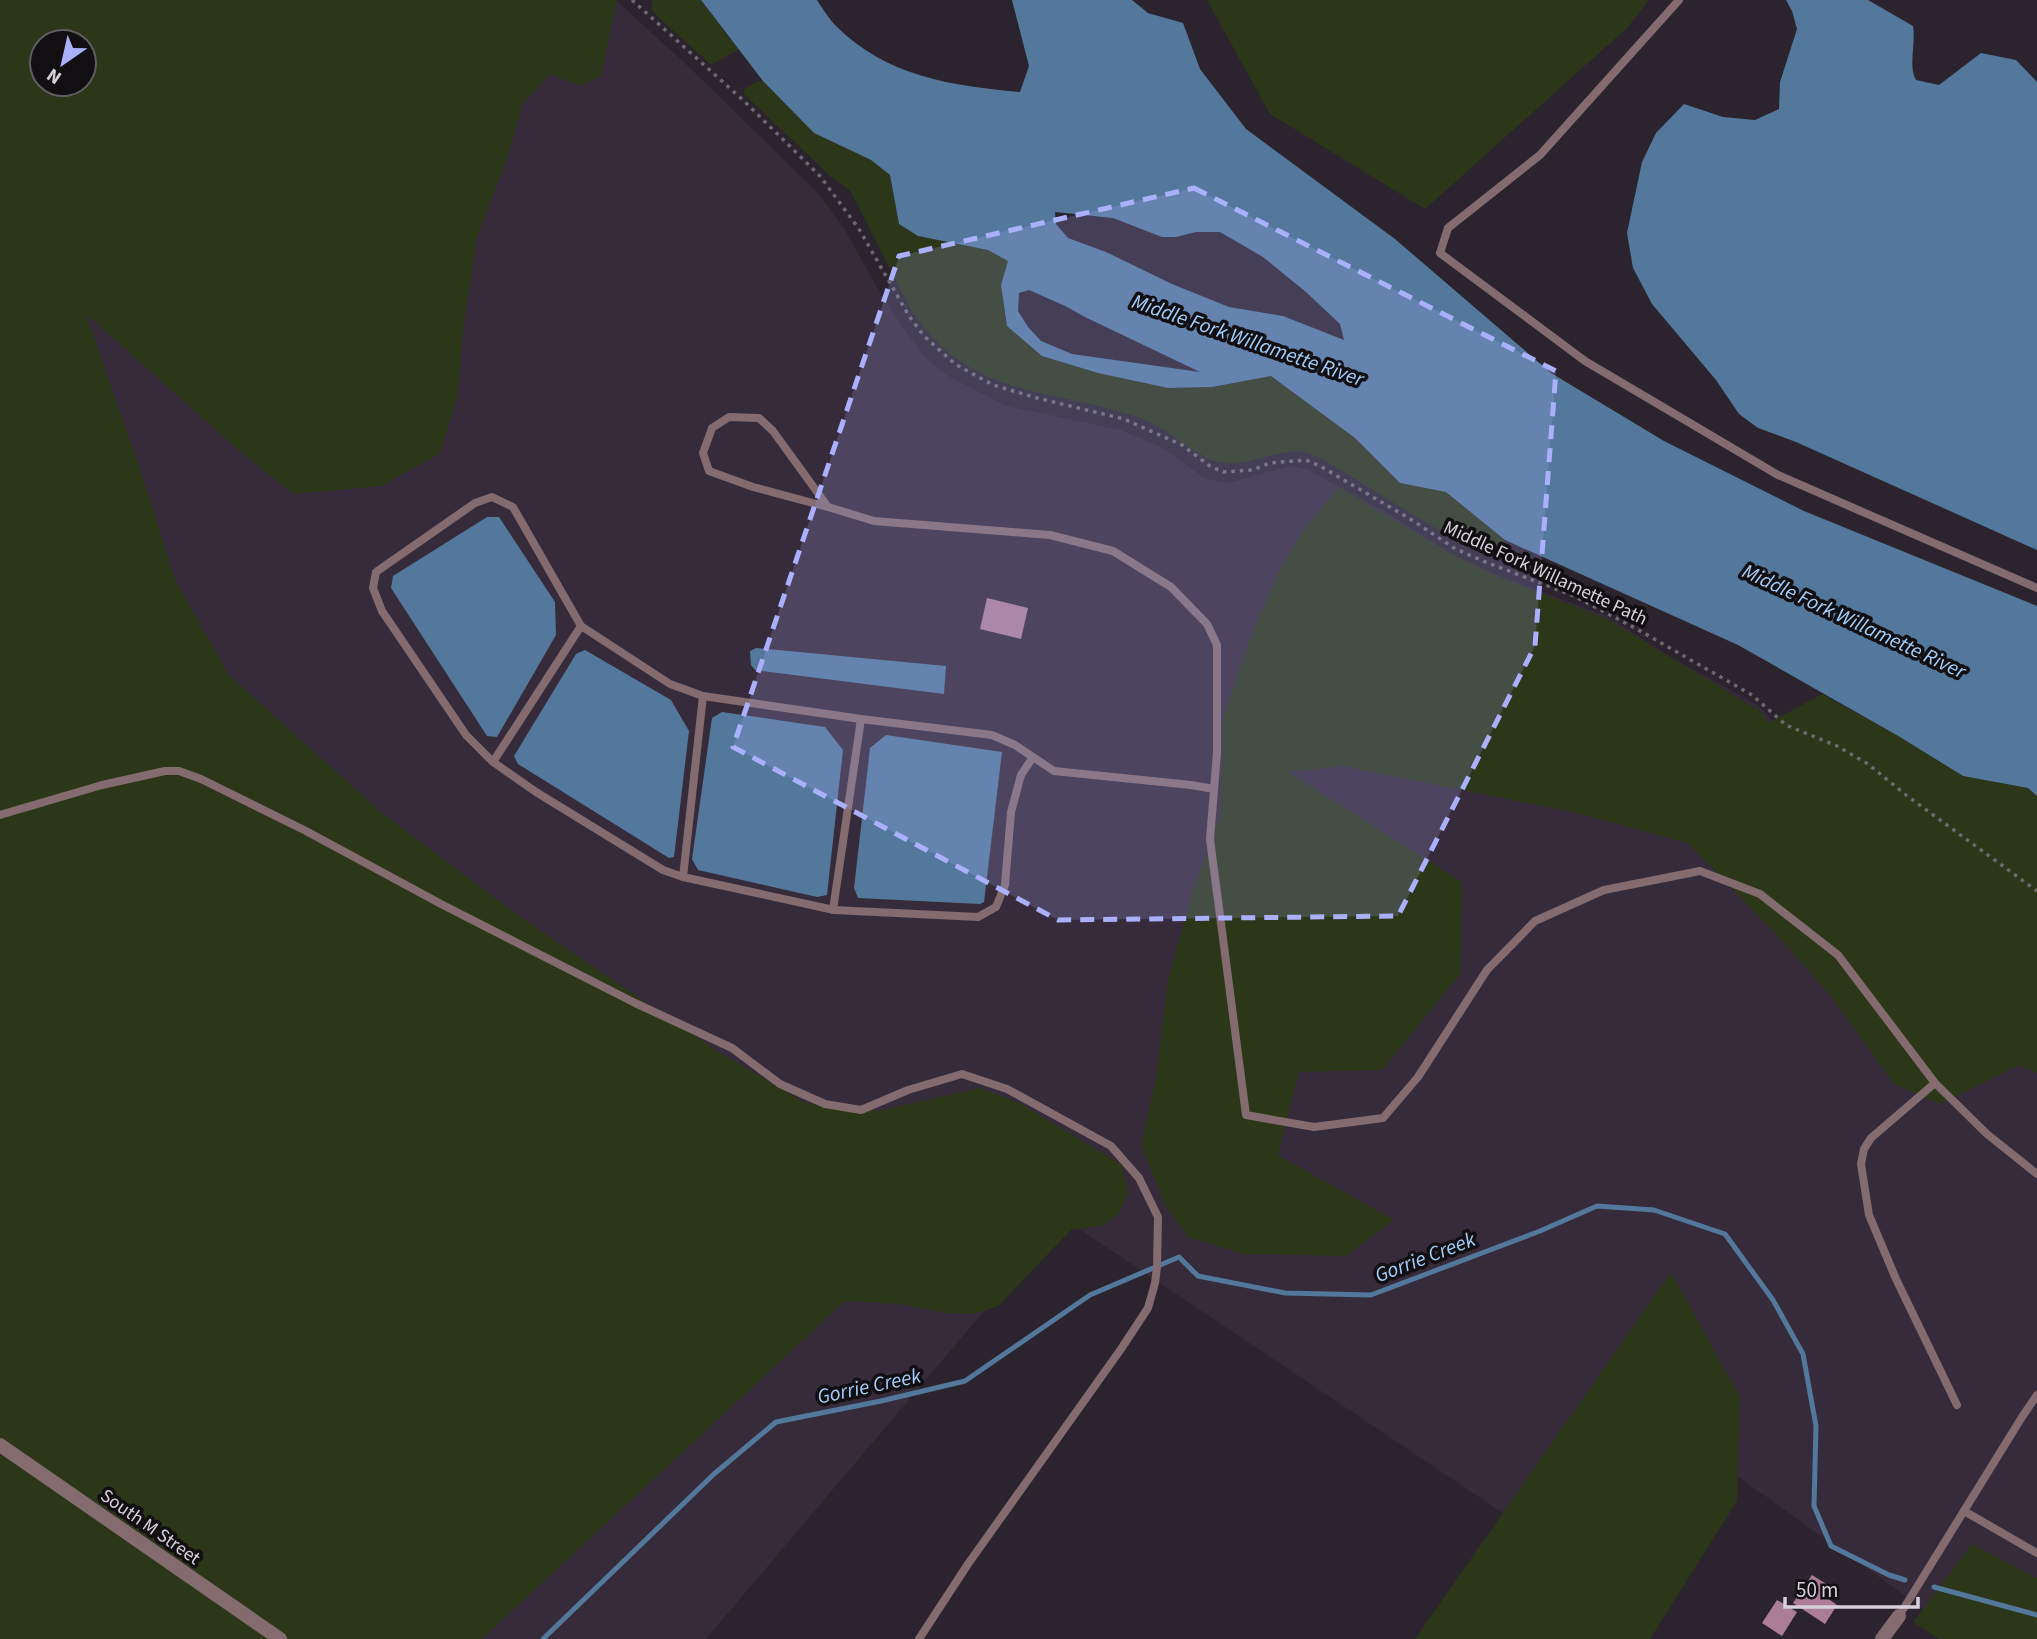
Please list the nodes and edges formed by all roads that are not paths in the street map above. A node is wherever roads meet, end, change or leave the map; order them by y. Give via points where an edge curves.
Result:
1 (1679, 0) edge
2 (828, 506) junction
3 (2037, 588) edge
4 (581, 626) junction
5 (703, 696) junction
6 (860, 719) junction
7 (1033, 757) junction
8 (493, 762) junction
9 (1214, 789) junction
10 (0, 815) edge
11 (683, 877) junction
12 (833, 910) junction
13 (1935, 1083) junction
14 (2037, 1174) edge
15 (2037, 1395) edge
16 (1957, 1405) dead end
17 (0, 1446) edge
18 (1964, 1511) junction
19 (2037, 1553) edge
20 (1899, 1616) joint
21 (280, 1639) edge
22 (919, 1639) edge
23 (1882, 1639) edge

1 - 3 lane via 1540,155 1448,228 1440,253 1585,361 1778,475
2 - 2 lane via 709,471 703,453 712,428 729,417 759,418
2 - 9 lane via 874,521 1050,535 1113,551 1171,587 1207,624 1217,645
4 - 5 lane via 670,684
4 - 8 lane
4 - 8 lane via 513,507 492,497 475,503 376,572 373,588 382,611 466,735
5 - 6 lane
5 - 11 lane
6 - 7 lane via 992,735
6 - 12 lane
7 - 9 lane via 1055,771
7 - 12 lane via 1021,775 1011,812 1005,885 996,907 978,917
8 - 11 lane via 663,870
9 - 13 lane via 1210,839 1246,1115 1314,1127 1383,1118 1418,1077 1488,970 1535,921 1604,890 1700,871 1760,894 1838,955
10 - 22 lane via 102,785 179,771 732,1048 780,1084 825,1104 862,1110 962,1074 1007,1089 1111,1146 1139,1178 1158,1217 1157,1266 1148,1308
11 - 12 lane
13 - 14 lane
13 - 16 lane via 1871,1139 1861,1164 1870,1215
15 - 18 lane
17 - 21 street, South M Street
18 - 19 lane
18 - 20 lane
20 - 23 street

